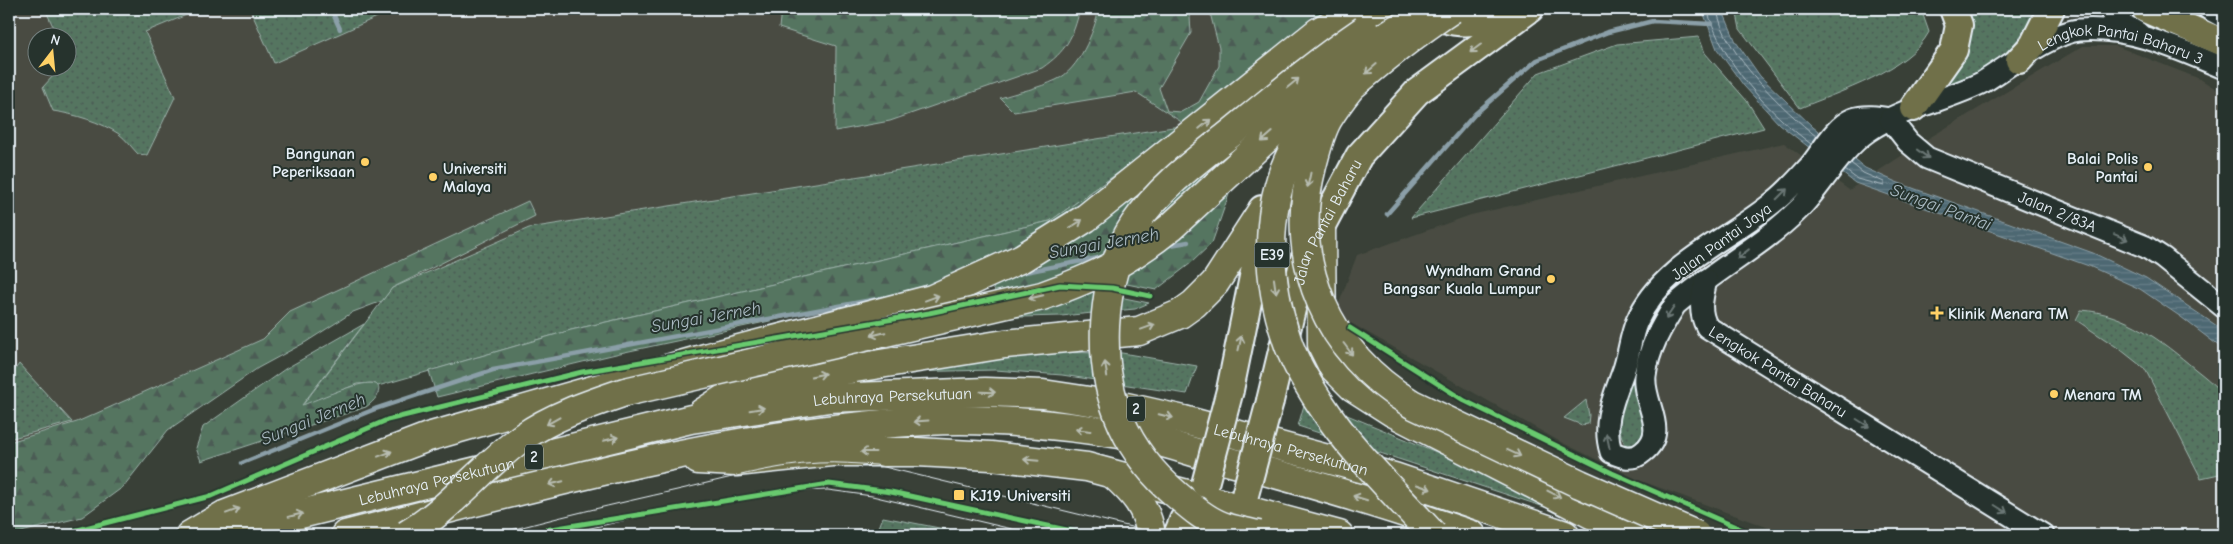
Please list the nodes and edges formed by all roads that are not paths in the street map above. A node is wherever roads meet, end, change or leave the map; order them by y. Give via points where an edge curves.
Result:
1 (1358, 9) edge
2 (1390, 9) edge
3 (1395, 9) edge
4 (1427, 9) edge
5 (1452, 9) edge
6 (1528, 9) edge
7 (1953, 9) edge
8 (2051, 9) edge
9 (2111, 9) edge
10 (2145, 9) edge
11 (2209, 9) edge
12 (2224, 17) edge
13 (2152, 39) junction
14 (2224, 43) edge
15 (2020, 60) junction
16 (2224, 68) edge
17 (1350, 88) junction
18 (1913, 108) junction
19 (1890, 119) junction
20 (1818, 172) junction
21 (1261, 212) junction
22 (1321, 225) junction
23 (1706, 280) junction
24 (2224, 307) edge
25 (692, 419) junction
26 (654, 458) junction
27 (1113, 475) junction
28 (1203, 491) junction
29 (1243, 502) junction
30 (1334, 534) edge
31 (190, 535) edge
32 (214, 535) edge
33 (345, 535) edge
34 (406, 535) edge
35 (1151, 535) edge
36 (1177, 535) edge
37 (1198, 535) edge
38 (1234, 535) edge
39 (1258, 535) edge
40 (1289, 535) edge
41 (1433, 535) edge
42 (1472, 535) edge
43 (1565, 535) edge
44 (1632, 535) edge
45 (1696, 535) edge
46 (2043, 535) edge

31 -> 1 highway via 224,514 428,437 716,355 932,299 1022,258 1086,218 1318,32
2 - 21 main road via 1327,67 1300,120
39 -> 3 highway, bridge via 1222,526 1184,501 1155,476 1128,437 1109,391 1104,359 1106,307 1114,272 1134,225 1161,192 1324,58
4 - 6 main road via 1438,19 1483,22
4 -> 34 highway, bridge via 1360,53 1171,227 1121,264 1091,279 1042,296 625,392 589,404 524,437 430,521
5 -> 17 highway, bridge via 1412,36
6 -> 22 main road, Jalan Pantai Baharu via 1418,92 1394,115 1359,156
7 - 18 main road via 1959,25 1954,50
8 - 15 main road via 2033,45
9 - 13 street via 2114,19
10 - 14 main road
11 - 12 street
13 - 15 street, Lengkok Pantai Baharu 3 via 2078,30 2050,40
13 - 16 street, Lengkok Pantai Baharu 3
15 - 18 street via 1980,83
17 -> 41 highway, E39, bridge via 1314,121 1293,151 1278,190 1272,221 1277,306 1287,341 1301,371 1340,431
17 -> 45 highway, bridge via 1327,120 1308,182 1304,216 1305,243 1316,294 1350,351 1392,392 1412,404
18 - 19 street
19 - 20 street, Jalan Pantai Jaya via 1868,131 1846,136
19 -> 24 street, Jalan 2/83A via 1908,142 1927,158 2146,247
20 -> 23 street via 1797,211
23 -> 20 street, Jalan Pantai Jaya via 1675,305 1652,348 1645,379 1655,424 1653,443 1640,455 1630,458 1611,452 1607,438 1609,412 1637,320 1655,293 1686,264
25 -> 21 highway via 736,391 1005,344 1147,328 1180,314 1215,283
28 -> 21 main road, bridge via 1230,390 1256,262
22 - 29 main road, Jalan Pantai Baharu, bridge via 1304,260
22 -> 44 highway via 1322,345 1333,367 1353,387 1392,412
23 -> 46 street, Lengkok Pantai Baharu via 1701,305 1707,327
32 -> 25 highway, Lebuhraya Persekutuan / 2
25 -> 43 highway, Lebuhraya Persekutuan / 2 via 829,398 921,393 1044,394 1122,406 1294,449 1394,477
27 -> 26 highway via 1053,462 917,452 832,452 736,462
26 -> 33 highway, Lebuhraya Persekutuan / 2
42 -> 26 highway, Lebuhraya Persekutuan / 2 via 1296,478 1135,436 1046,425 927,421 823,430
27 - 28 highway
27 - 35 highway via 1141,502
28 - 29 highway
28 - 36 main road
28 - 37 main road via 1203,524
29 - 30 highway
29 - 38 main road, Jalan Pantai Baharu
30 - 40 highway

